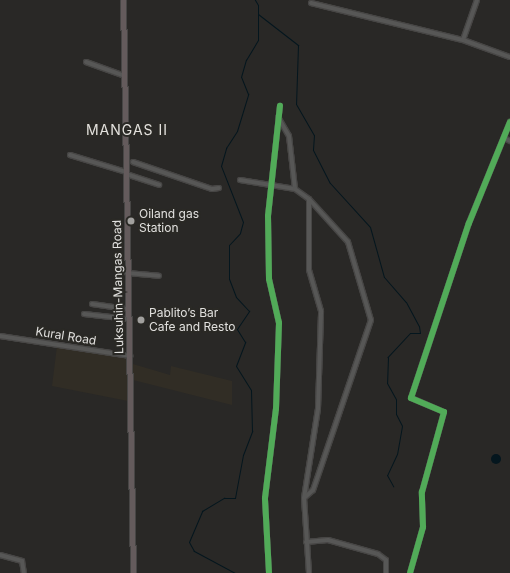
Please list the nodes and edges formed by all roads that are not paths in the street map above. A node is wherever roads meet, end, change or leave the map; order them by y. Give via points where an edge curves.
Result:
1 (124, 0) edge
2 (477, 0) edge
3 (311, 3) dead end
4 (463, 40) junction
5 (510, 57) edge
6 (86, 62) dead end
7 (125, 76) junction
8 (280, 106) dead end
9 (277, 117) junction
10 (510, 122) edge
11 (504, 138) junction
12 (510, 141) edge
13 (70, 155) dead end
14 (130, 160) junction
15 (126, 173) junction
16 (240, 180) dead end
17 (159, 185) dead end
18 (270, 186) junction
19 (219, 188) dead end
20 (295, 189) junction
21 (309, 199) junction
22 (127, 273) junction
23 (159, 276) dead end
24 (92, 304) dead end
25 (129, 309) junction
26 (84, 314) dead end
27 (129, 319) junction
28 (0, 336) edge
29 (130, 356) junction
30 (304, 498) junction
31 (306, 542) junction
32 (0, 556) edge
33 (24, 573) edge
34 (133, 573) edge
35 (269, 573) edge
36 (309, 573) edge
37 (386, 573) edge
38 (410, 573) edge

1 - 7 main road, Luksuhin-Mangas Road
2 - 4 street
3 - 4 street
4 - 5 street
6 - 7 street
7 - 14 main road, Luksuhin-Mangas Road
8 - 9 street
9 - 18 street
9 - 20 street via 289,136
10 - 11 street
11 - 12 street
11 - 38 street via 469,223 411,398 444,412 422,492 423,528
13 - 15 street
14 - 15 main road, Luksuhin-Mangas Road
14 - 19 street via 212,189
15 - 17 street
15 - 22 main road, Luksuhin-Mangas Road
16 - 18 street
18 - 20 street
18 - 35 street via 268,274 279,323 276,409 265,498
20 - 21 street
21 - 30 street via 308,270 321,311 318,409
21 - 30 street via 348,242 372,325 313,490
22 - 23 street
22 - 25 main road, Luksuhin-Mangas Road
24 - 25 street
25 - 27 main road, Luksuhin-Mangas Road
26 - 27 street
27 - 29 main road, Luksuhin-Mangas Road
28 - 29 street, Kural Road
29 - 34 main road, Luksuhin-Mangas Road
30 - 31 street
31 - 36 street
31 - 37 street via 328,540 378,554 386,560
32 - 33 street via 22,560

